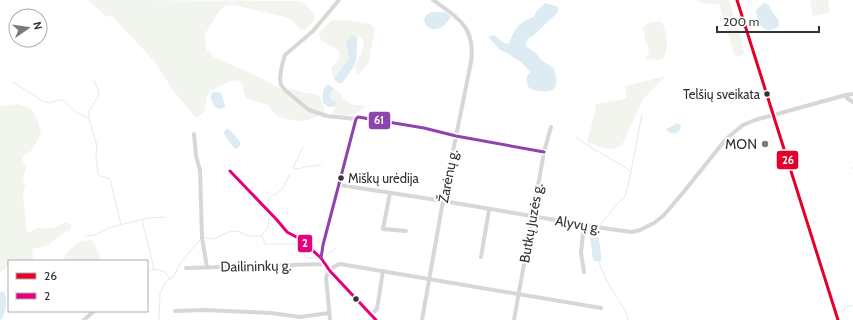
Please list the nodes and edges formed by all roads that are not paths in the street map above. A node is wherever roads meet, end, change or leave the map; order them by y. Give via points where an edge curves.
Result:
1 (339, 0) edge
2 (433, 0) edge
3 (737, 0) edge
4 (853, 94) edge
5 (846, 95) junction
6 (853, 102) edge
7 (772, 115) junction
8 (357, 118) junction
9 (551, 127) dead end
10 (194, 134) dead end
11 (456, 136) junction
12 (544, 152) junction
13 (230, 171) dead end
14 (340, 185) junction
15 (390, 193) junction
16 (443, 202) junction
17 (489, 210) junction
18 (533, 216) junction
19 (584, 224) junction
20 (406, 231) dead end
21 (321, 258) junction
22 (481, 258) dead end
23 (325, 264) junction
24 (207, 267) junction
25 (186, 268) dead end
26 (330, 271) junction
27 (383, 271) junction
28 (584, 272) dead end
29 (429, 280) junction
30 (519, 294) junction
31 (602, 308) dead end
32 (175, 311) dead end
33 (93, 312) edge
34 (329, 313) junction
35 (371, 315) junction
36 (84, 320) edge
37 (330, 320) edge
38 (376, 320) edge
39 (422, 320) edge
40 (514, 320) edge
41 (838, 320) edge

1 - 8 street via 313,31 285,55 281,85 309,110 327,116
2 - 11 street, Žarėnų g. via 462,22 473,48
3 - 7 main road
4 - 5 street, Alyvų g.
5 - 6 street
5 - 7 street, Alyvų g.
7 - 19 street, Alyvų g. via 743,125 730,135 658,220 649,226 632,232
7 - 41 main road
8 - 11 street via 424,128
8 - 14 street
9 - 12 street, Butkų Juzės g.
10 - 24 street via 200,170 202,238
11 - 12 street
11 - 16 street, Žarėnų g.
12 - 18 street, Butkų Juzės g.
13 - 21 street via 287,232 300,239
14 - 15 street, Alyvų g.
14 - 21 street
15 - 16 street, Alyvų g.
15 - 20 street via 383,228
16 - 17 street, Alyvų g.
16 - 29 street, Žarėnų g.
17 - 18 street, Alyvų g.
17 - 22 street
18 - 19 street, Alyvų g.
18 - 30 street, Butkų Juzės g.
19 - 28 street via 581,253
21 - 23 street
23 - 24 street, Dailininkų g.
23 - 26 street
24 - 25 street, Dailininkų g.
26 - 27 street via 340,264
26 - 34 street via 326,277
26 - 35 street
27 - 29 street
27 - 35 street via 377,309
29 - 30 street
29 - 39 street, Žarėnų g.
30 - 31 street
30 - 40 street, Butkų Juzės g.
32 - 34 street via 204,310 300,316
33 - 36 street
34 - 37 street
35 - 38 street

